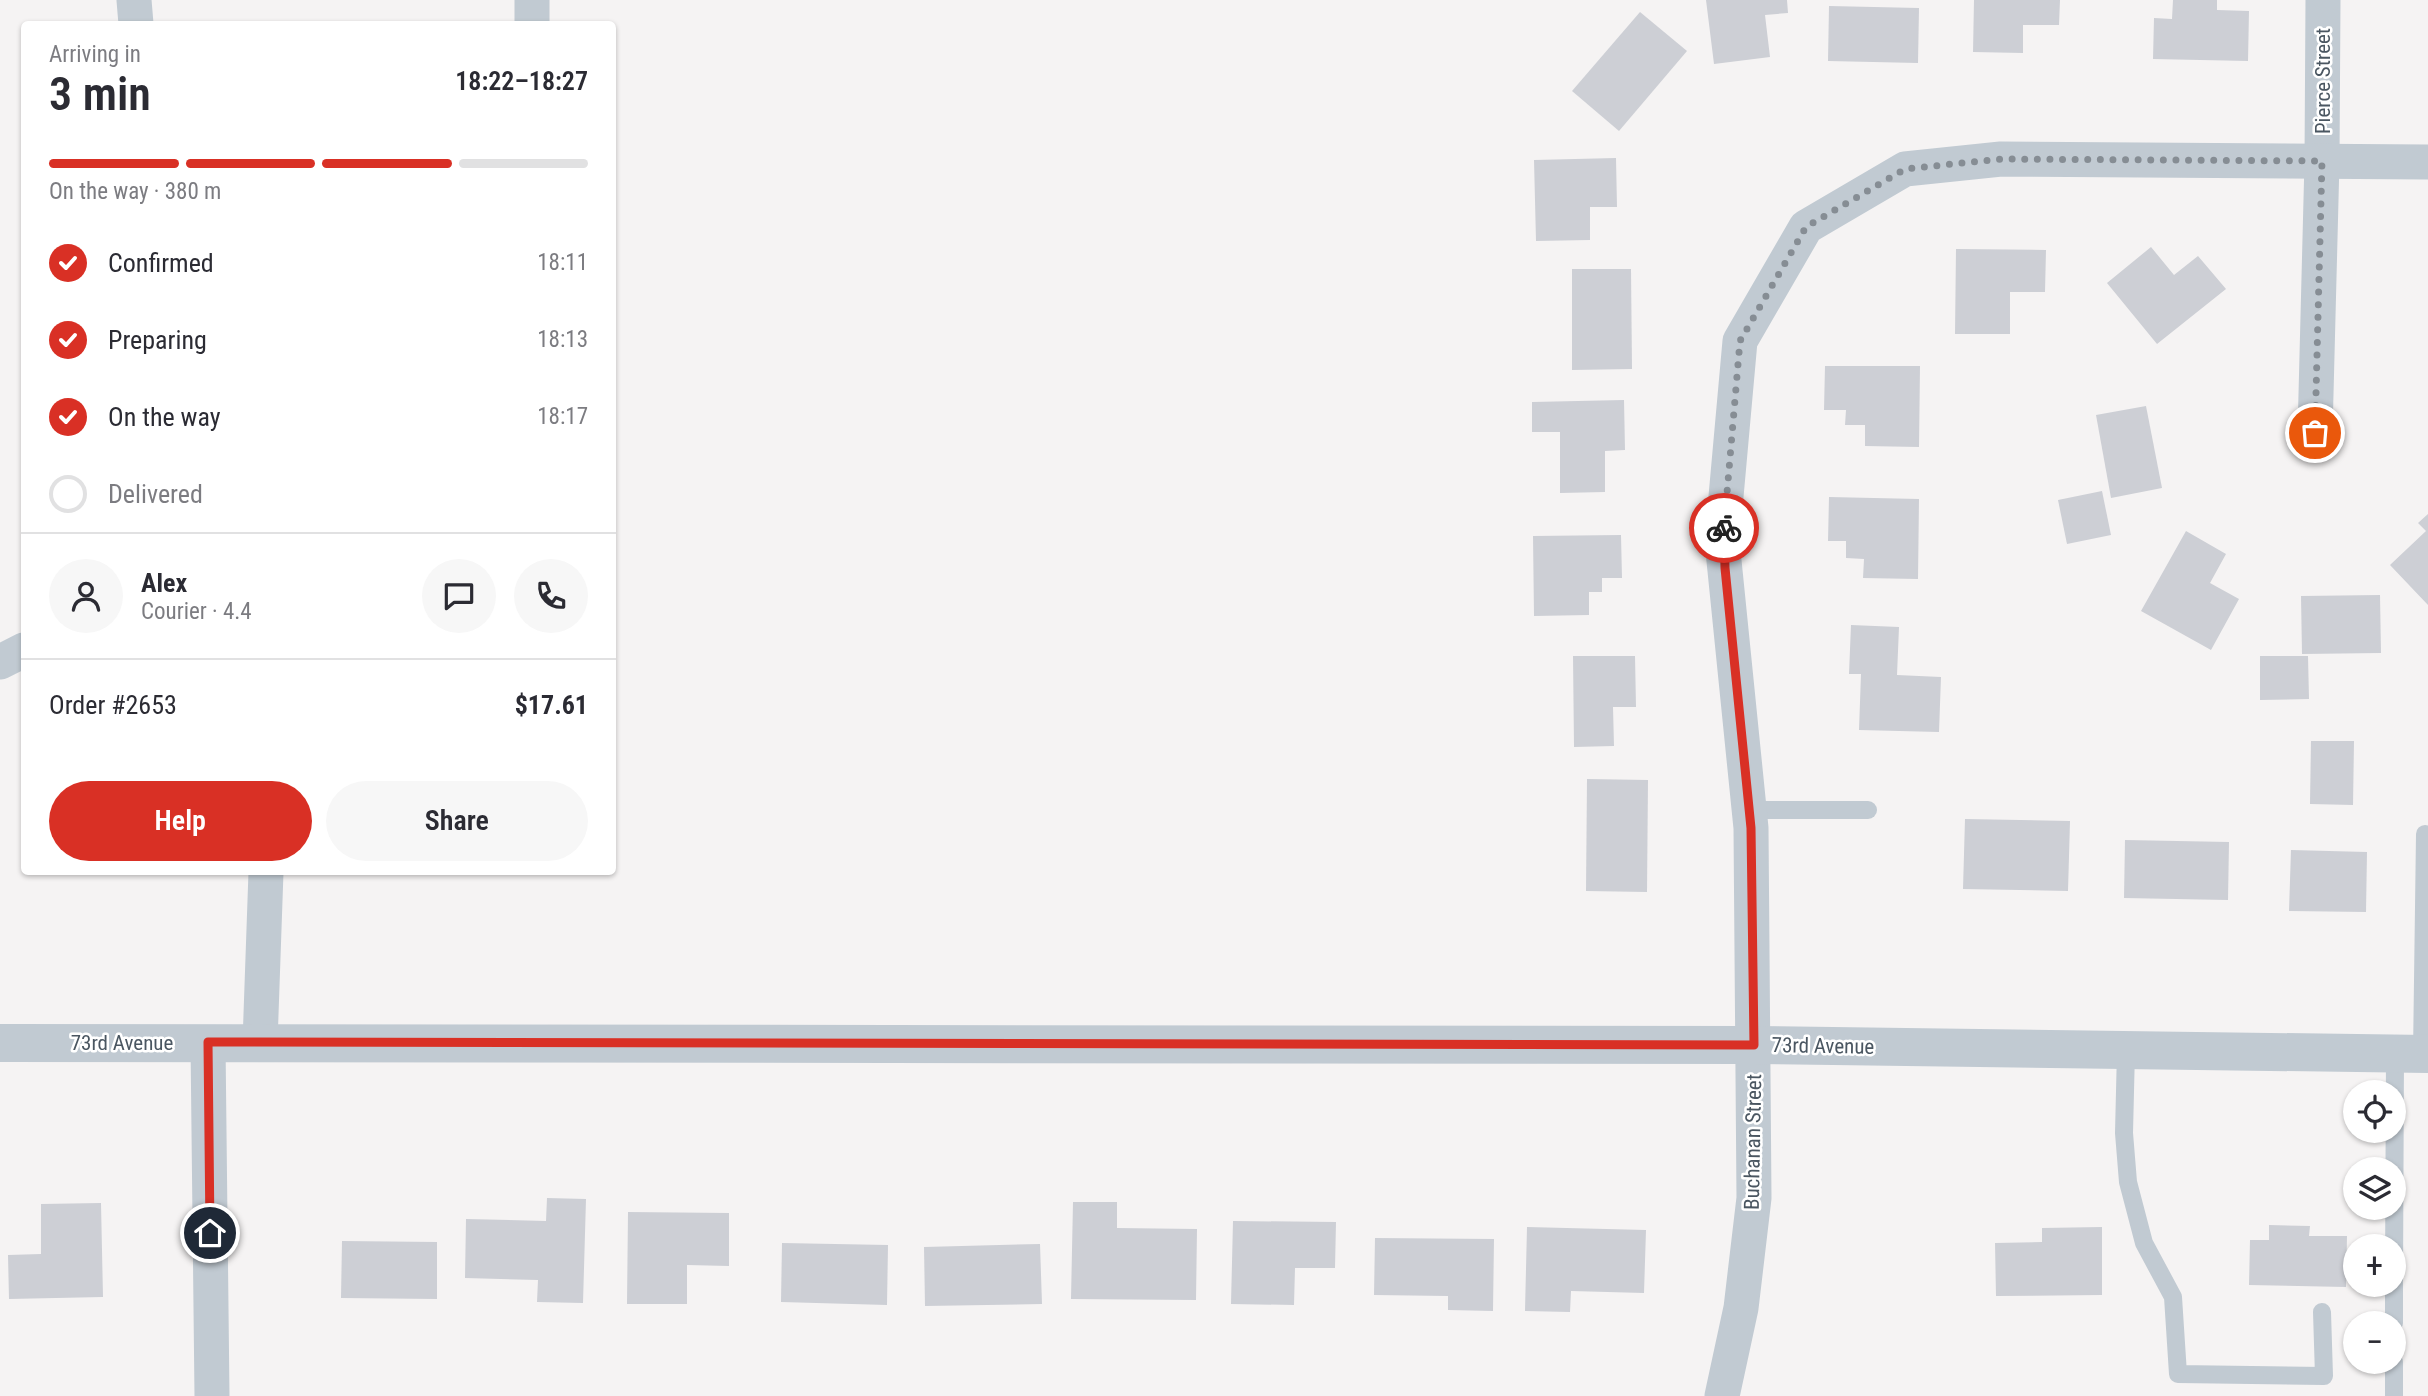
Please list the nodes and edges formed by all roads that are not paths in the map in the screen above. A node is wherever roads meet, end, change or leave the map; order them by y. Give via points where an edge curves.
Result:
1 (134, 0) edge
2 (532, 0) edge
3 (2323, 0) edge
4 (136, 21) edge
5 (532, 21) edge
6 (2322, 161) junction
7 (2428, 162) edge
8 (2315, 433) dead end
9 (21, 652) edge
10 (0, 662) edge
11 (1748, 810) junction
12 (1868, 810) dead end
13 (2425, 834) dead end
14 (266, 875) edge
15 (208, 1042) junction
16 (260, 1042) junction
17 (0, 1043) edge
18 (1754, 1045) junction
19 (2126, 1050) junction
20 (2415, 1054) edge
21 (2398, 1234) edge
22 (2322, 1312) dead end
23 (2394, 1374) edge
24 (212, 1396) edge
25 (1722, 1396) edge
26 (2393, 1396) edge

1 - 4 street
2 - 5 street
3 - 6 street, Pierce Street
6 - 7 street
6 - 8 street, Pierce Street
6 - 11 street, Buchanan Street via 2001,159 1905,169 1806,227 1740,341 1723,541
9 - 10 street
11 - 12 lane
11 - 18 street, Buchanan Street
13 - 20 lane
14 - 16 street
15 - 16 street, 73rd Avenue
15 - 17 street, 73rd Avenue
15 - 24 street
16 - 18 street, 73rd Avenue
18 - 19 street, 73rd Avenue
18 - 25 street, Buchanan Street via 1751,1237
19 - 20 street, 73rd Avenue
19 - 22 lane via 2128,1182 2144,1243 2173,1297 2178,1374 2325,1376
20 - 21 lane
23 - 26 lane

